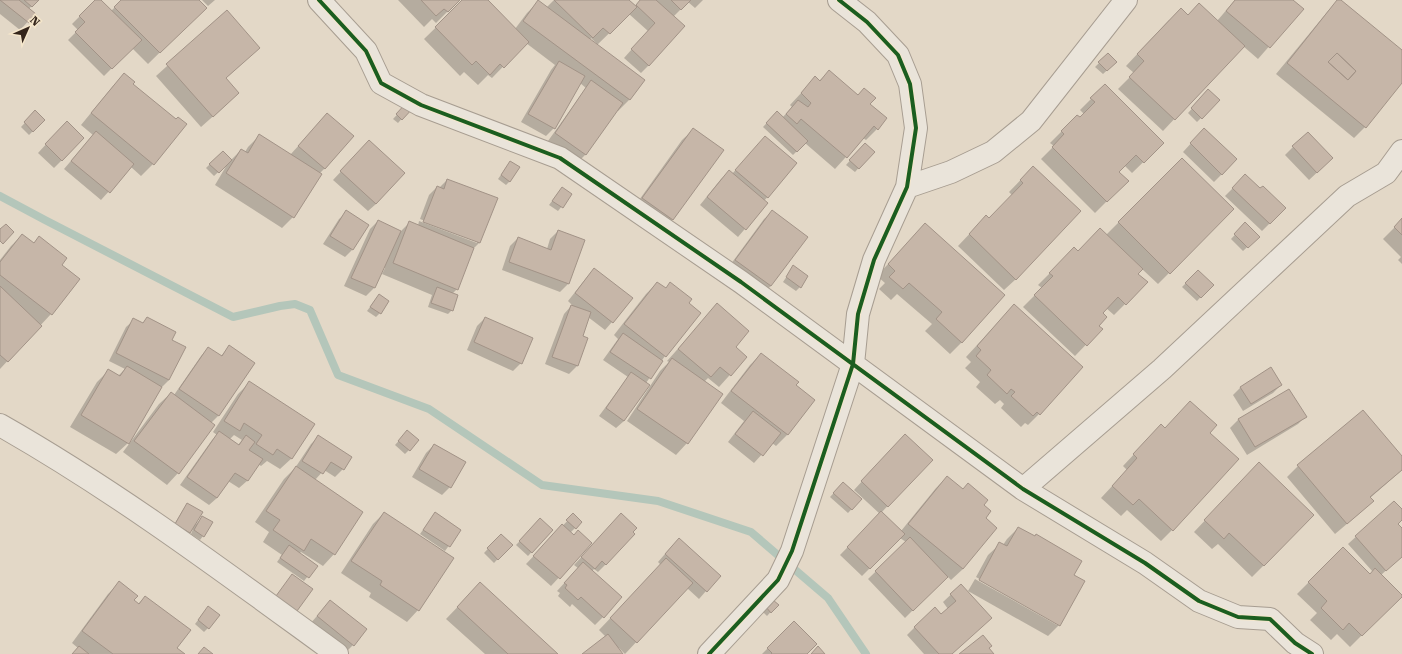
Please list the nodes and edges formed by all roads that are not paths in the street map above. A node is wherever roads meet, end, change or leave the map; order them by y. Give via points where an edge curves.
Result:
1 (319, 0) edge
2 (839, 0) edge
3 (1126, 0) edge
4 (1402, 152) edge
5 (907, 187) junction
6 (853, 364) junction
7 (0, 424) edge
8 (1023, 489) junction
9 (337, 654) edge
10 (709, 654) edge
11 (1312, 654) edge

1 - 6 street via 366,51 381,83 420,105 560,158 741,282
2 - 5 street via 867,22 898,55 910,84 916,128
3 - 5 street via 1031,121 993,152 951,172
4 - 8 street via 1386,173 1346,196 1162,369
5 - 6 street via 874,260 858,314
6 - 8 street
6 - 10 street via 792,551 778,580
7 - 9 street via 167,531
8 - 11 street via 1145,563 1200,601 1238,617 1270,619

